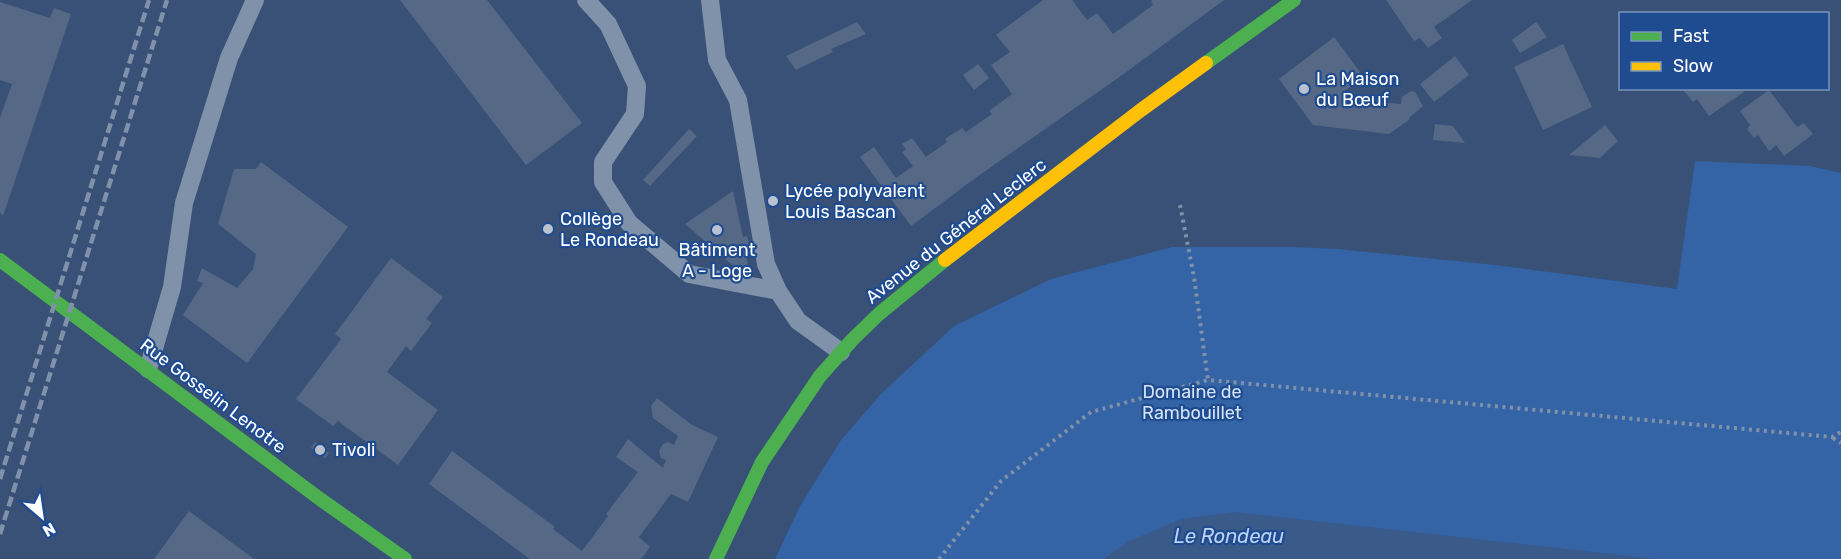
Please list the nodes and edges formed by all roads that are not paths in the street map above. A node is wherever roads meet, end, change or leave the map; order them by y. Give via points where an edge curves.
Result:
1 (255, 0) edge
2 (586, 0) edge
3 (710, 0) edge
4 (1294, 0) edge
5 (0, 260) edge
6 (778, 291) junction
7 (841, 352) junction
8 (148, 369) junction
9 (405, 559) edge
10 (716, 559) edge

1 - 8 lane via 229,58 184,203 172,287
2 - 6 lane via 608,24 637,86 635,114 603,162 603,182 629,223 689,274
3 - 6 lane via 717,60 738,100 766,264
4 - 7 main road, Avenue du Général Leclerc via 982,230 880,313
5 - 8 main road, Rue Gosselin Lenotre
6 - 7 lane via 798,321
7 - 10 main road, Avenue du Général Leclerc via 820,376 762,462
8 - 9 main road, Rue Gosselin Lenotre

